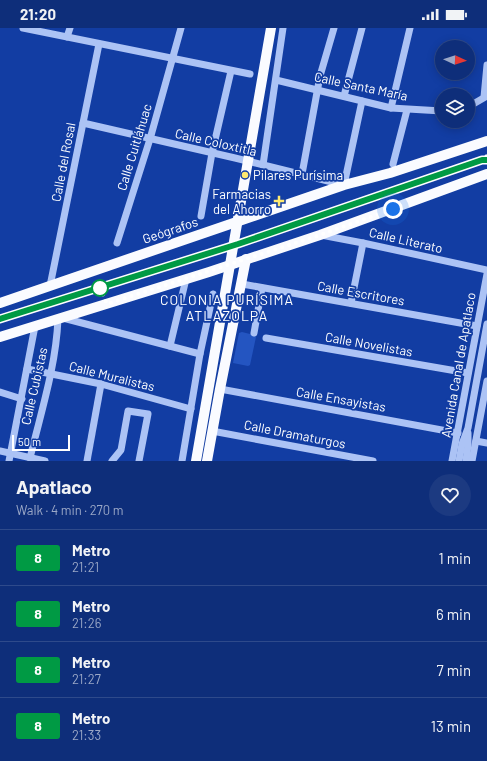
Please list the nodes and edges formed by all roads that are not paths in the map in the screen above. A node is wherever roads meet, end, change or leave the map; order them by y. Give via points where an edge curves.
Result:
1 (23, 28) edge
2 (70, 28) edge
3 (181, 28) edge
4 (271, 28) edge
5 (283, 28) edge
6 (334, 28) edge
7 (362, 28) edge
8 (410, 28) edge
9 (67, 37) junction
10 (99, 44) junction
11 (172, 58) junction
12 (487, 66) edge
13 (487, 69) edge
14 (231, 71) junction
15 (248, 74) dead end
16 (276, 80) junction
17 (317, 89) junction
18 (344, 96) junction
19 (486, 96) edge
20 (362, 101) junction
21 (475, 103) edge
22 (391, 108) junction
23 (407, 110) junction
24 (435, 111) edge
25 (83, 123) junction
26 (150, 139) junction
27 (487, 141) edge
28 (212, 153) junction
29 (393, 164) dead end
30 (263, 165) junction
31 (302, 174) junction
32 (487, 174) edge
33 (344, 185) junction
34 (201, 216) dead end
35 (320, 235) junction
36 (117, 243) dead end
37 (363, 243) junction
38 (246, 258) junction
39 (487, 270) edge
40 (487, 274) edge
41 (186, 279) junction
42 (242, 284) junction
43 (50, 286) junction
44 (262, 288) junction
45 (213, 294) dead end
46 (0, 303) edge
47 (350, 303) junction
48 (60, 318) junction
49 (487, 324) edge
50 (35, 326) junction
51 (477, 326) junction
52 (254, 333) dead end
53 (0, 336) edge
54 (266, 338) dead end
55 (170, 346) junction
56 (200, 354) junction
57 (27, 369) junction
58 (50, 373) junction
59 (468, 373) junction
60 (487, 382) edge
61 (101, 384) junction
62 (220, 389) junction
63 (0, 392) edge
64 (22, 399) junction
65 (191, 409) junction
66 (468, 428) junction
67 (212, 431) junction
68 (458, 433) junction
69 (476, 441) junction
70 (487, 443) edge
71 (0, 451) edge
72 (10, 457) edge
73 (30, 458) junction
74 (45, 461) edge
75 (87, 461) edge
76 (112, 461) edge
77 (139, 461) edge
78 (182, 461) edge
79 (196, 461) edge
80 (207, 461) edge
81 (373, 461) edge
82 (452, 461) edge
83 (459, 461) edge
84 (466, 461) edge
85 (472, 461) edge

1 - 9 street
2 - 9 street
3 - 11 street, Calle Cuitláhuac
4 - 79 main road
5 - 16 street
6 - 17 street
7 - 18 street
8 - 22 street
9 - 10 street
10 - 11 street
10 - 25 street, Calle del Rosal
11 - 14 street
11 - 26 street, Calle Cuitláhuac
12 - 13 street
13 - 19 street
14 - 15 street
14 - 28 street
16 - 17 street, Calle Santa María
16 - 30 street
17 - 18 street, Calle Santa María
17 - 31 street
18 - 20 street, Calle Santa María
19 - 21 street
20 - 22 street, Calle Santa María
20 - 33 street
22 - 23 street, Calle Santa María
23 - 24 street, Calle Santa María
23 - 29 street
25 - 26 street, Calle Coloxtitla
25 - 43 street, Calle del Rosal
26 - 28 street, Calle Coloxtitla
26 - 36 street, Calle Cuitláhuac
27 - 33 main road, Geógrafos via 390,173
28 - 30 street, Calle Coloxtitla
28 - 34 street
30 - 31 street, Calle Coloxtitla
31 - 33 street, Calle Coloxtitla
32 - 35 main road
33 - 43 main road, Geógrafos
35 - 37 street, Calle Literato
35 - 38 main road
37 - 39 street, Calle Literato
37 - 47 street
38 - 41 main road
38 - 42 main road
40 - 51 street, Avenida Canal de Apatlaco
41 - 48 main road
41 - 55 street
42 - 44 street, Calle Escritores
42 - 62 main road
43 - 46 main road, Geógrafos
44 - 47 street, Calle Escritores
44 - 52 street
45 - 56 street
47 - 51 street, Calle Escritores
48 - 50 main road
48 - 55 street
48 - 58 street, Calle Cubistas
49 - 66 street
50 - 53 main road
50 - 57 street
51 - 59 street, Avenida Canal de Apatlaco
54 - 59 street, Calle Novelistas
55 - 56 street
56 - 65 street
57 - 58 street, Calle Muralistas
57 - 64 street
58 - 61 street, Calle Muralistas
58 - 73 street, Calle Cubistas
59 - 68 street, Avenida Canal de Apatlaco
60 - 69 street
61 - 65 street, Calle Muralistas
61 - 75 street
62 - 67 main road
62 - 68 street, Calle Ensayistas
63 - 64 street
64 - 72 street
65 - 78 street
66 - 83 street
66 - 84 street
67 - 80 main road
67 - 81 street, Calle Dramaturgos
68 - 82 street, Avenida Canal de Apatlaco
69 - 70 street
69 - 85 street
71 - 72 street
72 - 73 street
73 - 74 street
76 - 77 street via 120,450 128,411 148,414

